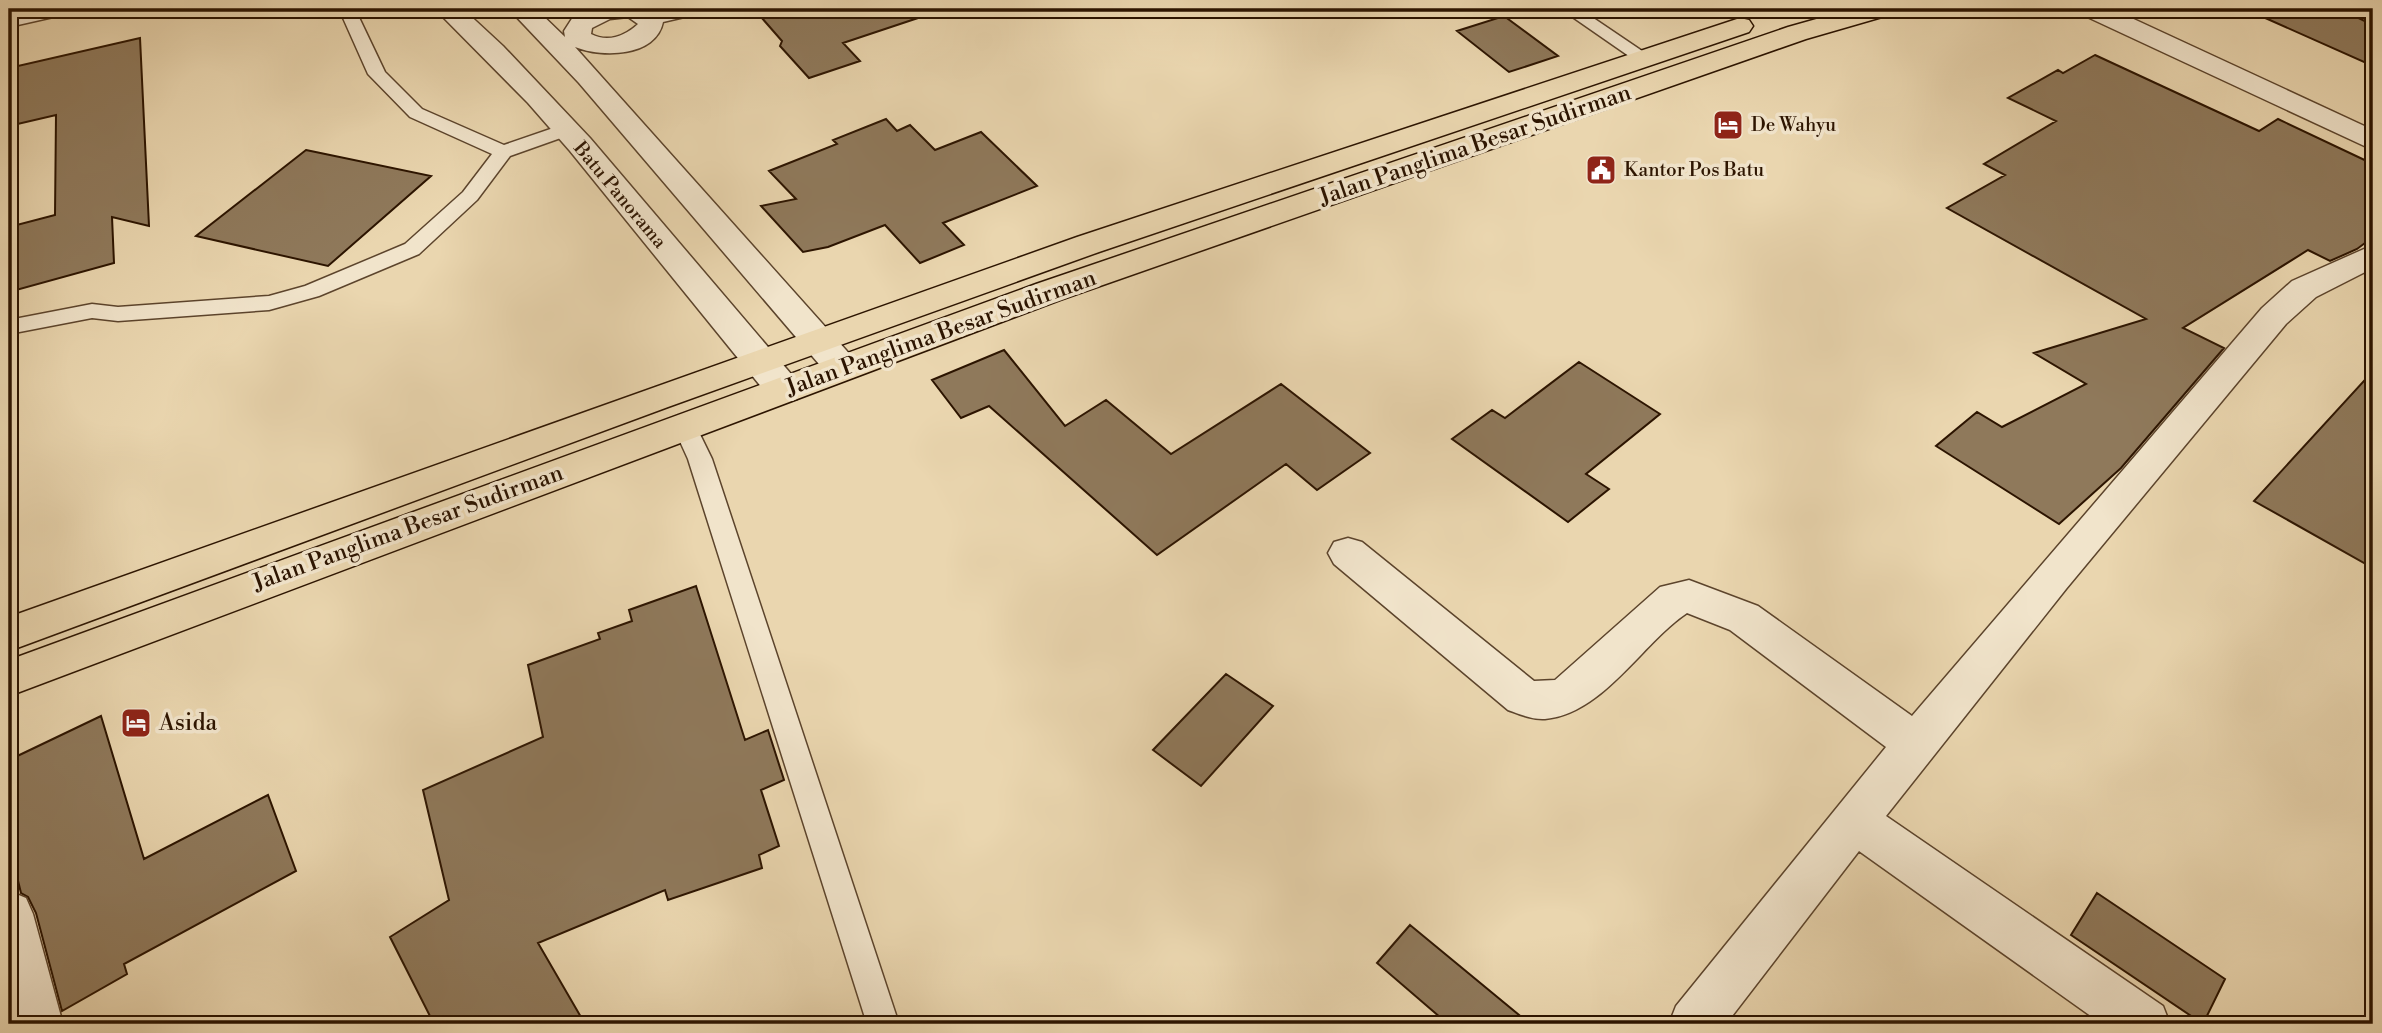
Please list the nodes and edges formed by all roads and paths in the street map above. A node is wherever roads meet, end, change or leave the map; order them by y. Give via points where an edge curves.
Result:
1 (65, 9) edge
2 (347, 9) edge
3 (448, 9) edge
4 (522, 9) edge
5 (684, 9) edge
6 (1569, 9) edge
7 (1794, 9) edge
8 (1880, 9) edge
9 (2092, 9) edge
10 (9, 22) edge
11 (589, 35) junction
12 (549, 36) junction
13 (1642, 57) junction
14 (506, 64) junction
15 (579, 66) junction
16 (565, 130) junction
17 (2373, 141) edge
18 (503, 152) junction
19 (2373, 255) edge
20 (9, 327) edge
21 (819, 340) junction
22 (758, 362) junction
23 (842, 368) junction
24 (784, 390) junction
25 (685, 426) junction
26 (1348, 553) dead end
27 (9, 634) edge
28 (9, 678) edge
29 (1915, 743) junction
30 (1853, 820) junction
31 (9, 914) edge
32 (38, 1024) edge
33 (883, 1024) edge
34 (1694, 1024) edge
35 (2145, 1024) edge

1 - 10 lane
2 - 18 lane via 377,74 416,113
3 - 14 street, Batu Panorama
4 - 12 street
5 - 11 street via 649,17 647,31 618,45
6 - 13 lane
7 - 13 main road, Jalan Panglima Besar Sudirman
8 - 23 main road, Jalan Panglima Besar Sudirman via 1797,33 1100,274
9 - 17 street
11 - 12 street
11 - 15 street
12 - 14 street
12 - 15 street
13 - 21 main road, Jalan Panglima Besar Sudirman
14 - 15 street
14 - 16 street, Batu Panorama
15 - 21 street
16 - 18 lane
16 - 22 street, Batu Panorama
18 - 20 lane via 470,196 412,249 312,291 268,303 118,314 92,311
19 - 29 street via 2304,289 2274,316 2114,500
21 - 22 main road, Jalan Panglima Besar Sudirman
21 - 23 street
22 - 24 street, Batu Panorama
22 - 27 main road, Jalan Panglima Besar Sudirman
23 - 24 main road, Jalan Panglima Besar Sudirman
24 - 25 main road, Jalan Panglima Besar Sudirman
25 - 28 main road, Jalan Panglima Besar Sudirman
25 - 33 lane via 700,459
26 - 29 street via 1523,697 1543,701 1567,696 1674,599 1689,596 1744,618
29 - 30 street
30 - 34 street
30 - 35 street
31 - 32 street

